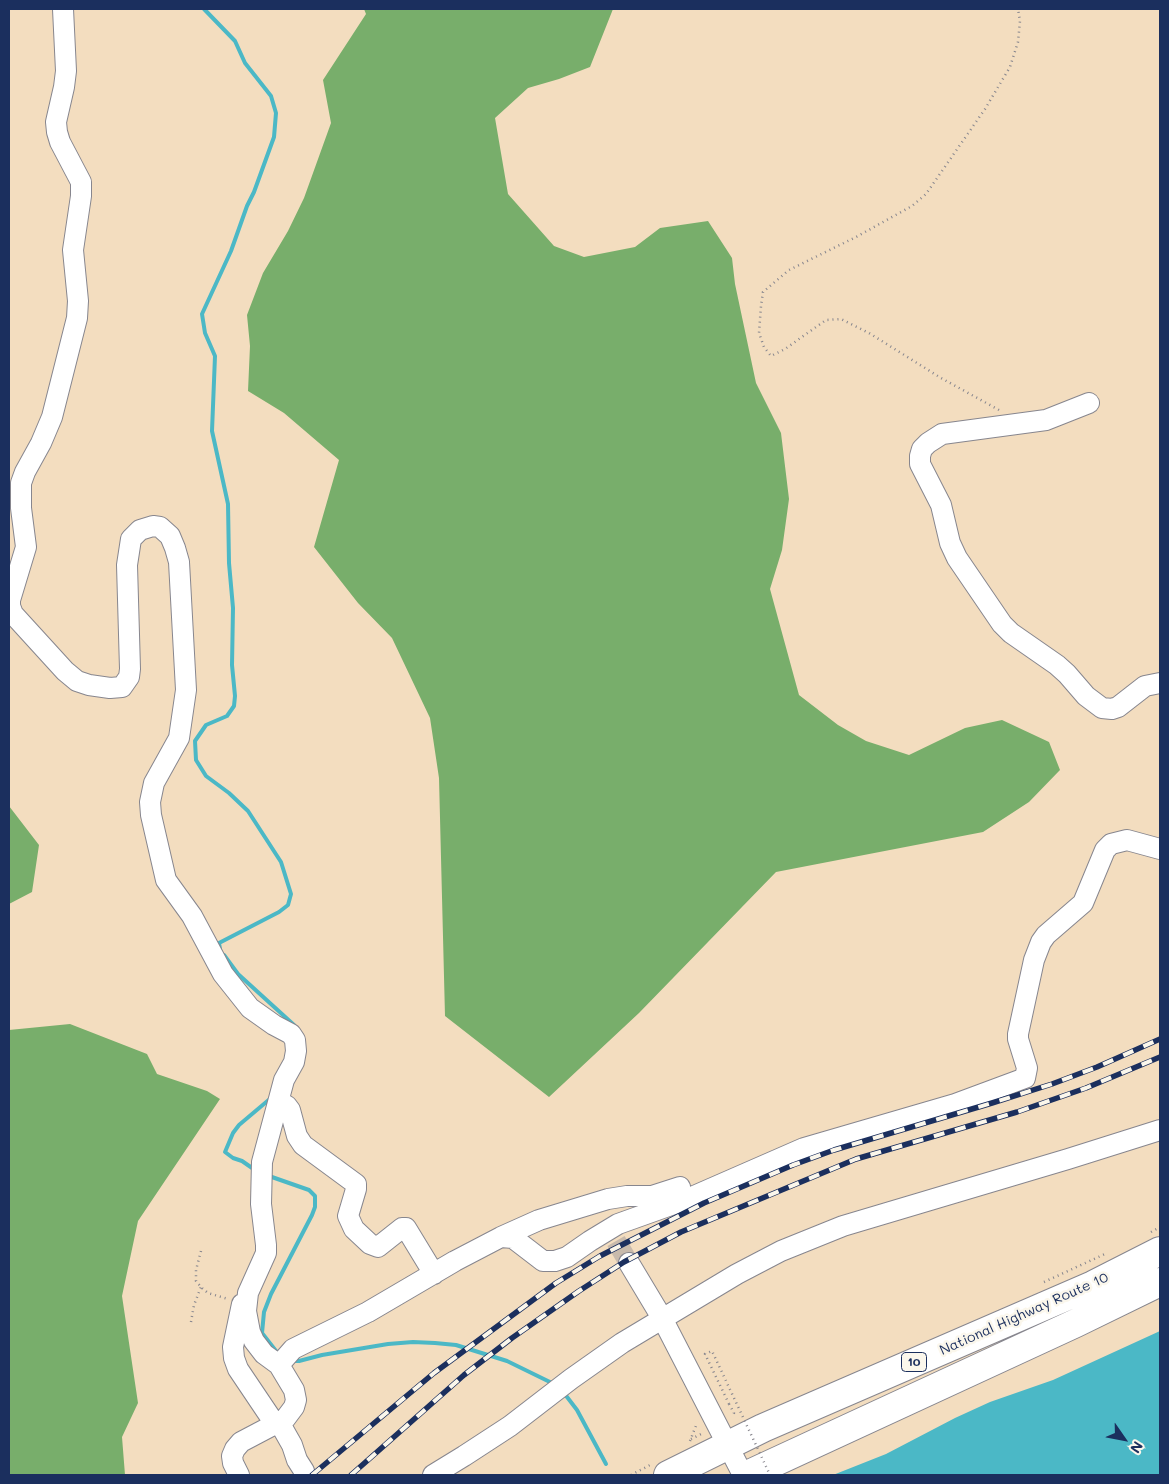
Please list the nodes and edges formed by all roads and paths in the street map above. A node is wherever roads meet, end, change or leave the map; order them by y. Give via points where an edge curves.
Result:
1 (63, 9) edge
2 (1018, 9) edge
3 (1089, 403) dead end
4 (1022, 424) junction
5 (1160, 683) edge
6 (1160, 849) edge
7 (279, 1101) junction
8 (1160, 1130) edge
9 (697, 1194) junction
10 (1160, 1227) edge
11 (501, 1238) junction
12 (1152, 1243) edge
13 (201, 1251) dead end
14 (1110, 1252) dead end
15 (629, 1263) tunnel mouth
16 (434, 1274) junction
17 (1160, 1282) edge
18 (1038, 1285) dead end
19 (201, 1288) junction
20 (245, 1298) junction
21 (662, 1318) junction
22 (191, 1322) dead end
23 (284, 1359) junction
24 (751, 1418) dead end
25 (698, 1419) dead end
26 (742, 1422) dead end
27 (277, 1423) junction
28 (731, 1434) junction
29 (688, 1445) dead end
30 (661, 1469) edge
31 (304, 1471) dead end
32 (239, 1475) edge
33 (433, 1475) edge
34 (631, 1475) edge
35 (743, 1475) edge
36 (747, 1475) edge
37 (770, 1475) edge

1 - 7 street via 66,71 57,114 57,132 81,182 72,250 77,318 54,410 21,483 26,547 10,606 19,621 77,681 110,688 122,687 130,669 128,565 131,539 140,530 153,526 160,527 170,536 180,562 186,690 179,738 154,783 150,815 166,880 192,916 223,974 250,1008 293,1036 294,1062 284,1080
2 - 4 path via 1018,42 1010,66 985,109 926,194 912,206 789,270 763,292 759,333 771,356 826,320 841,319
3 - 4 street via 1046,420
4 - 5 street via 942,434 922,449 920,464 941,505 957,558 1002,624 1067,674 1102,708 1118,707 1145,686
6 - 9 street via 1137,841 1111,844 1105,850 1082,903 1041,942 1018,1034 1027,1068 1025,1078 955,1104 804,1148
7 - 16 street via 290,1110 296,1136 303,1145 356,1184 348,1216 354,1230 378,1247 406,1228
7 - 20 street via 265,1147 261,1179 266,1253
8 - 21 street via 821,1234 737,1274
9 - 11 street via 694,1186 690,1185 652,1196 620,1196 539,1220
9 - 11 street via 555,1261 543,1261 512,1238
10 - 12 path
11 - 16 street
12 - 28 highway, National Highway Route 10 / 10 via 1093,1284 829,1398
13 - 19 path via 195,1276
14 - 18 path
15 - 21 street
16 - 23 street
17 - 36 highway, National Highway Route 10 / 10
19 - 20 path via 212,1294
19 - 22 path
20 - 23 street via 247,1320 254,1341 264,1354
20 - 27 street via 236,1328 234,1358 238,1369
21 - 28 street
21 - 33 street via 571,1379 486,1442
23 - 27 street via 296,1400 290,1414
24 - 26 path
25 - 29 path
27 - 31 street
27 - 32 street via 241,1442 235,1449 233,1463
28 - 30 highway, National Highway Route 10 / 10
28 - 35 street
28 - 37 path, bridge via 730,1420 734,1413 705,1354 712,1351
30 - 34 path

